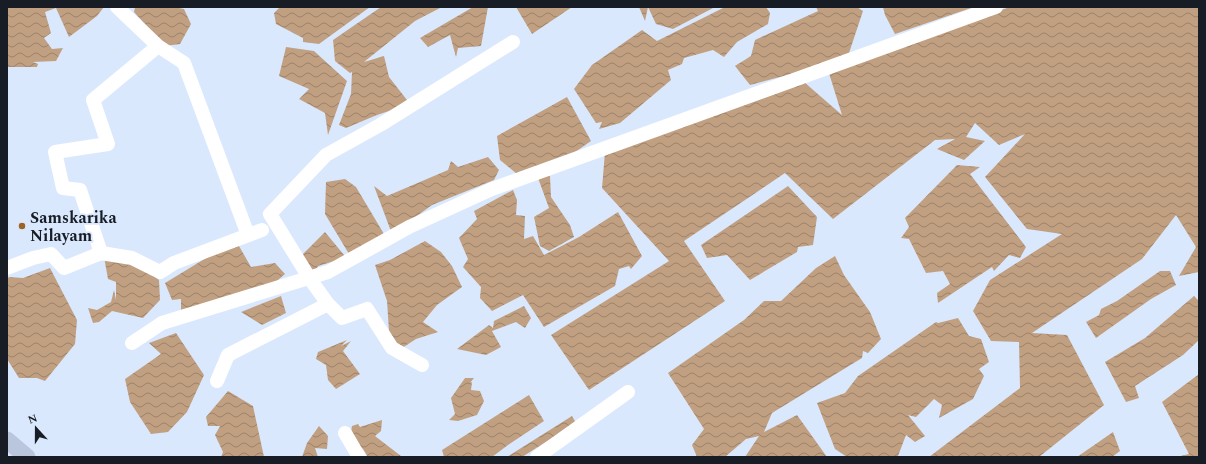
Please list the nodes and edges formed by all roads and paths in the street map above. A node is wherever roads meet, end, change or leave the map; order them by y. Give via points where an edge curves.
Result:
1 (117, 7) edge
2 (996, 7) edge
3 (513, 42) dead end
4 (158, 46) junction
5 (262, 230) dead end
6 (248, 236) junction
7 (101, 253) junction
8 (7, 268) edge
9 (310, 279) junction
10 (328, 304) junction
11 (132, 343) dead end
12 (422, 365) dead end
13 (217, 381) dead end
14 (628, 392) dead end
15 (344, 433) dead end
16 (7, 440) edge
17 (27, 457) edge
18 (358, 457) edge
19 (537, 457) edge

1 - 4 street
2 - 9 street via 492,189 409,227 328,272
3 - 9 street via 380,125 326,155 270,214
4 - 6 street via 184,63
4 - 7 street via 93,100 108,144 55,152 63,188 80,190
5 - 6 street
6 - 7 street via 174,263 160,272 132,258
7 - 8 street via 64,268 51,254
9 - 10 street
9 - 11 street via 162,322
10 - 12 street via 342,318 367,310 392,348
10 - 13 street via 228,355
14 - 19 street
15 - 18 street
16 - 17 main road

